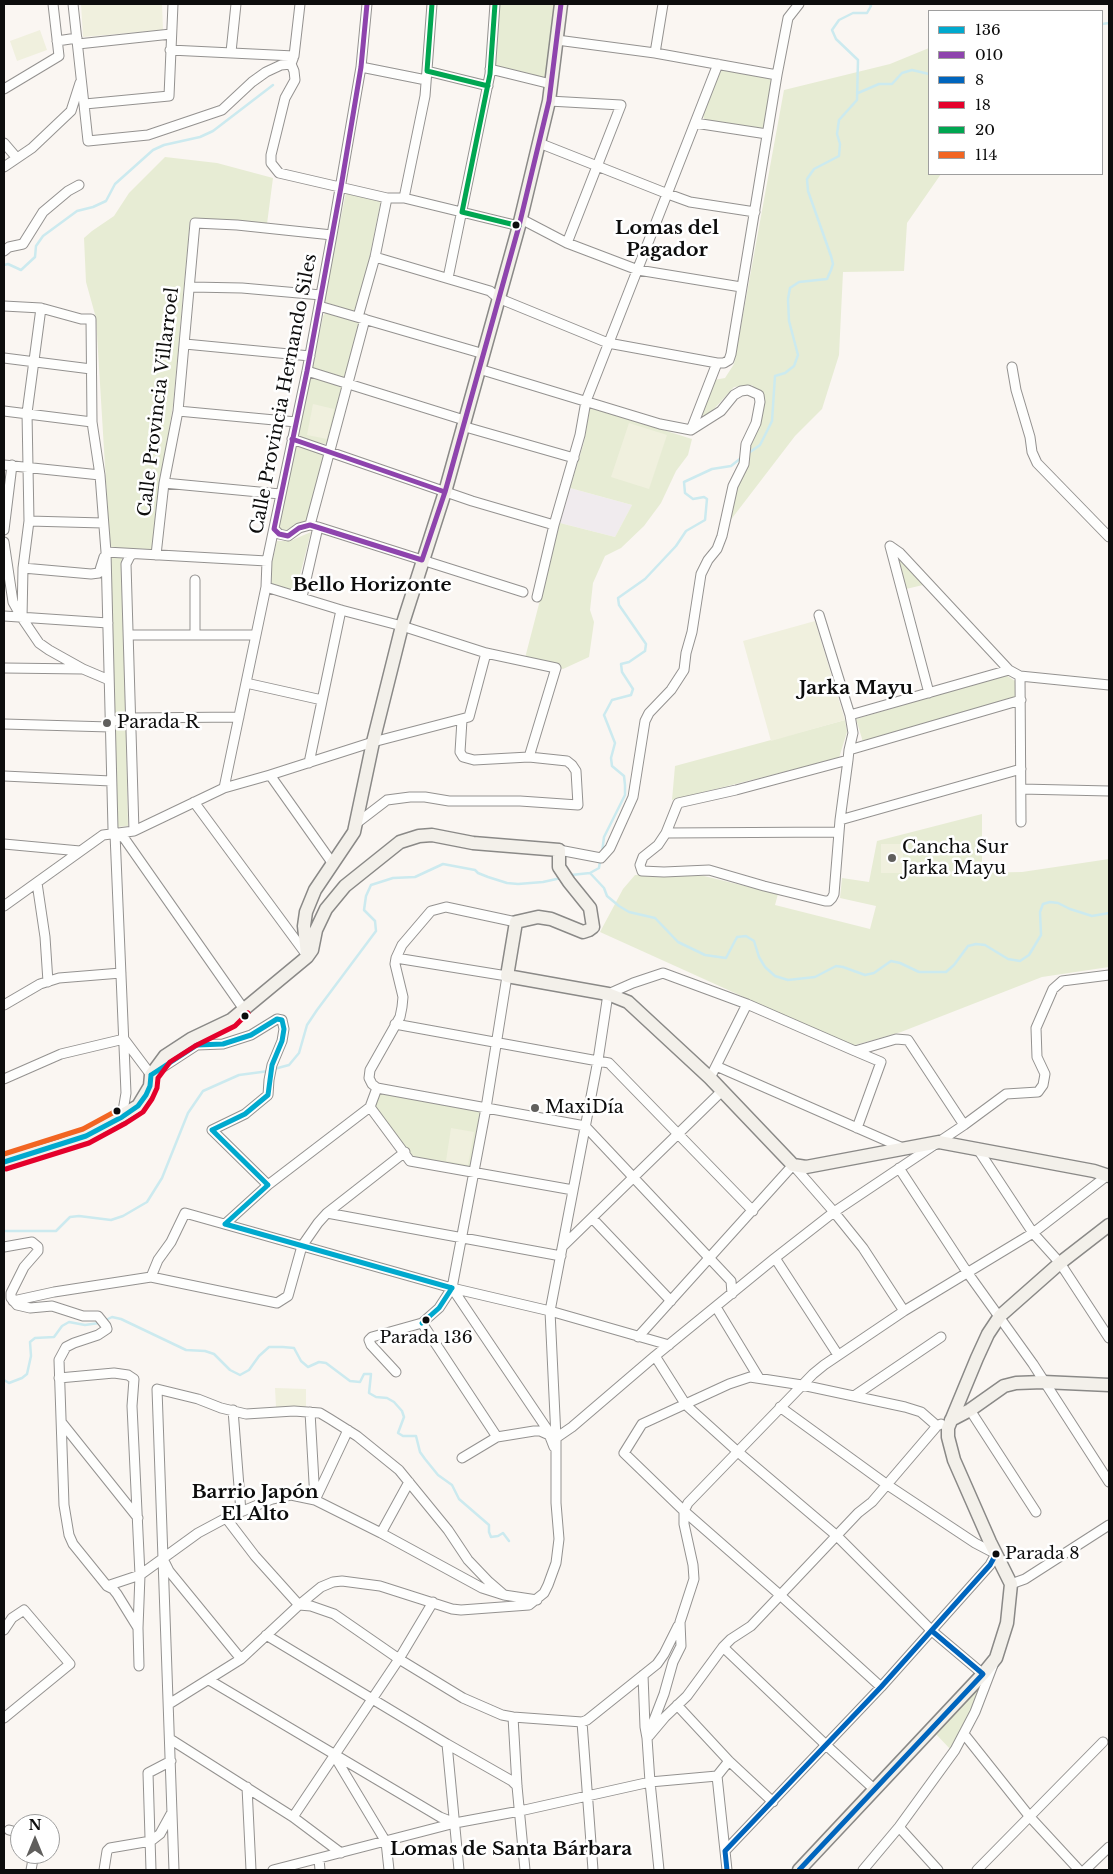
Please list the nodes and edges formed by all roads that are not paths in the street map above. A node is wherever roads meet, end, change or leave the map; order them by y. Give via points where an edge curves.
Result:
1 (53, 4) edge
2 (73, 4) edge
3 (173, 4) edge
4 (236, 4) edge
5 (300, 4) edge
6 (367, 4) edge
7 (432, 4) edge
8 (495, 4) edge
9 (561, 4) edge
10 (663, 4) edge
11 (799, 4) edge
12 (171, 34) junction
13 (557, 40) junction
14 (57, 41) junction
15 (77, 41) junction
16 (170, 50) junction
17 (231, 52) junction
18 (655, 53) junction
19 (292, 60) junction
20 (718, 64) junction
21 (361, 67) junction
22 (490, 69) junction
23 (426, 75) junction
24 (777, 75) junction
25 (81, 78) junction
26 (551, 84) junction
27 (488, 86) junction
28 (4, 89) edge
29 (549, 102) junction
30 (85, 104) junction
31 (695, 123) junction
32 (767, 134) junction
33 (4, 143) edge
34 (539, 143) junction
35 (16, 157) junction
36 (4, 167) edge
37 (598, 167) junction
38 (79, 184) dead end
39 (341, 187) junction
40 (668, 194) junction
41 (387, 198) junction
42 (404, 198) junction
43 (462, 212) junction
44 (754, 212) junction
45 (520, 223) junction
46 (332, 236) junction
47 (567, 242) junction
48 (5, 246) edge
49 (375, 257) junction
50 (638, 270) junction
51 (448, 278) junction
52 (191, 287) junction
53 (741, 287) junction
54 (321, 295) junction
55 (498, 298) junction
56 (4, 306) edge
57 (320, 306) junction
58 (41, 308) junction
59 (362, 318) junction
60 (608, 343) junction
61 (185, 344) junction
62 (484, 354) junction
63 (310, 356) junction
64 (4, 358) edge
65 (35, 362) junction
66 (717, 363) junction
67 (1012, 367) dead end
68 (91, 369) junction
69 (479, 369) junction
70 (307, 371) junction
71 (348, 383) junction
72 (586, 401) junction
73 (4, 411) edge
74 (178, 411) junction
75 (27, 413) junction
76 (92, 422) junction
77 (296, 422) junction
78 (463, 423) junction
79 (691, 430) junction
80 (292, 439) junction
81 (330, 451) junction
82 (574, 458) junction
83 (8, 465) edge
84 (29, 467) junction
85 (100, 475) junction
86 (164, 483) junction
87 (445, 492) junction
88 (280, 494) junction
89 (5, 515) edge
90 (29, 521) junction
91 (103, 523) junction
92 (554, 525) junction
93 (314, 526) junction
94 (274, 529) junction
95 (4, 530) edge
96 (1109, 537) edge
97 (4, 542) edge
98 (106, 552) junction
99 (133, 554) junction
100 (156, 555) junction
101 (422, 560) junction
102 (267, 561) junction
103 (23, 568) junction
104 (195, 580) dead end
105 (266, 587) junction
106 (524, 592) dead end
107 (302, 597) junction
108 (537, 597) dead end
109 (341, 610) junction
110 (4, 616) edge
111 (819, 616) dead end
112 (22, 618) junction
113 (108, 623) junction
114 (402, 626) junction
115 (130, 635) junction
116 (194, 635) junction
117 (256, 635) junction
118 (486, 653) junction
119 (4, 668) edge
120 (83, 669) junction
121 (1009, 670) junction
122 (1020, 676) junction
123 (109, 680) junction
124 (246, 683) junction
125 (1109, 685) edge
126 (929, 694) junction
127 (322, 700) junction
128 (1020, 700) junction
129 (850, 715) junction
130 (239, 717) junction
131 (131, 718) junction
132 (462, 720) junction
133 (4, 724) edge
134 (110, 724) junction
135 (373, 742) junction
136 (849, 750) junction
137 (528, 757) junction
138 (848, 760) junction
139 (309, 763) junction
140 (1021, 769) junction
141 (270, 775) junction
142 (4, 776) edge
143 (111, 781) junction
144 (224, 788) junction
145 (1021, 790) junction
146 (1109, 791) edge
147 (194, 802) junction
148 (840, 820) junction
149 (1021, 822) dead end
150 (357, 823) junction
151 (114, 831) junction
152 (134, 831) junction
153 (839, 832) junction
154 (666, 833) junction
155 (4, 844) edge
156 (559, 850) junction
157 (80, 851) junction
158 (333, 864) junction
159 (37, 883) junction
160 (4, 906) edge
161 (516, 922) junction
162 (308, 957) junction
163 (396, 958) junction
164 (121, 973) junction
165 (1109, 975) edge
166 (507, 976) junction
167 (48, 982) junction
168 (608, 994) junction
169 (747, 1004) junction
170 (4, 1005) edge
171 (243, 1008) junction
172 (395, 1024) junction
173 (124, 1039) junction
174 (496, 1042) junction
175 (855, 1051) junction
176 (598, 1060) junction
177 (716, 1066) junction
178 (151, 1075) junction
179 (710, 1078) junction
180 (4, 1079) edge
181 (378, 1088) junction
182 (722, 1091) junction
183 (370, 1107) junction
184 (486, 1108) junction
185 (122, 1116) junction
186 (964, 1125) junction
187 (585, 1126) junction
188 (857, 1128) junction
189 (679, 1133) junction
190 (939, 1142) junction
191 (903, 1148) junction
192 (976, 1148) junction
193 (405, 1152) junction
194 (4, 1162) edge
195 (793, 1165) junction
196 (899, 1168) junction
197 (474, 1172) junction
198 (1109, 1176) edge
199 (634, 1177) junction
200 (268, 1185) junction
201 (573, 1190) junction
202 (753, 1211) junction
203 (834, 1212) junction
204 (328, 1213) junction
205 (592, 1218) junction
206 (225, 1224) junction
207 (1109, 1225) edge
208 (1033, 1234) junction
209 (460, 1237) junction
210 (302, 1246) junction
211 (4, 1247) edge
212 (562, 1251) junction
213 (709, 1257) junction
214 (775, 1258) junction
215 (1060, 1263) junction
216 (968, 1272) junction
217 (151, 1276) junction
218 (452, 1288) junction
219 (732, 1294) junction
220 (14, 1301) junction
221 (671, 1301) junction
222 (716, 1307) junction
223 (550, 1311) junction
224 (904, 1311) junction
225 (1000, 1316) junction
226 (422, 1322) junction
227 (638, 1337) junction
228 (941, 1337) dead end
229 (1109, 1338) edge
230 (669, 1346) junction
231 (838, 1355) junction
232 (655, 1356) junction
233 (396, 1372) dead end
234 (59, 1378) junction
235 (759, 1378) junction
236 (1043, 1382) junction
237 (802, 1385) junction
238 (1109, 1385) edge
239 (854, 1396) junction
240 (686, 1405) junction
241 (780, 1407) junction
242 (233, 1410) junction
243 (970, 1410) junction
244 (310, 1412) junction
245 (951, 1420) junction
246 (62, 1422) junction
247 (937, 1426) junction
248 (348, 1430) junction
249 (553, 1436) junction
250 (497, 1437) junction
251 (738, 1452) junction
252 (462, 1458) dead end
253 (409, 1482) junction
254 (1109, 1482) edge
255 (886, 1484) junction
256 (315, 1500) junction
257 (684, 1511) junction
258 (241, 1512) junction
259 (1036, 1512) dead end
260 (226, 1518) junction
261 (138, 1519) junction
262 (1109, 1525) edge
263 (381, 1533) junction
264 (837, 1536) junction
265 (996, 1554) junction
266 (163, 1560) junction
267 (140, 1575) junction
268 (1012, 1584) junction
269 (106, 1586) junction
270 (504, 1595) junction
271 (780, 1595) junction
272 (538, 1600) junction
273 (433, 1602) junction
274 (300, 1605) junction
275 (138, 1628) junction
276 (4, 1630) edge
277 (932, 1632) junction
278 (266, 1635) junction
279 (677, 1640) junction
280 (723, 1647) junction
281 (996, 1658) junction
282 (241, 1659) junction
283 (399, 1659) junction
284 (139, 1666) dead end
285 (983, 1674) junction
286 (643, 1675) junction
287 (209, 1680) junction
288 (881, 1688) junction
289 (372, 1698) junction
290 (169, 1704) junction
291 (677, 1705) junction
292 (513, 1717) junction
293 (4, 1718) edge
294 (582, 1722) junction
295 (964, 1734) junction
296 (647, 1738) junction
297 (170, 1739) junction
298 (1103, 1742) dead end
299 (447, 1744) junction
300 (826, 1745) junction
301 (334, 1756) junction
302 (171, 1761) junction
303 (729, 1761) junction
304 (717, 1776) junction
305 (650, 1782) junction
306 (517, 1786) junction
307 (247, 1787) junction
308 (875, 1790) junction
309 (587, 1796) junction
310 (773, 1802) junction
311 (520, 1811) junction
312 (172, 1812) junction
313 (292, 1817) junction
314 (1030, 1817) junction
315 (455, 1823) junction
316 (899, 1827) junction
317 (151, 1841) junction
318 (386, 1842) junction
319 (1109, 1847) edge
320 (725, 1851) junction
321 (341, 1853) junction
322 (319, 1859) junction
323 (104, 1870) edge
324 (151, 1870) edge
325 (174, 1870) edge
326 (251, 1870) edge
327 (272, 1870) edge
328 (320, 1870) edge
329 (389, 1870) edge
330 (459, 1870) edge
331 (525, 1870) edge
332 (593, 1870) edge
333 (659, 1870) edge
334 (728, 1870) edge
335 (799, 1870) edge
336 (863, 1870) edge
337 (938, 1870) edge
338 (977, 1870) edge
339 (1079, 1870) edge
340 (1085, 1870) edge

1 - 14 street
2 - 15 street
3 - 12 street
4 - 17 street
5 - 19 street
6 - 21 street, Calle Provincia Hernando Siles
7 - 23 street
8 - 22 street
9 - 13 street
10 - 18 street
11 - 24 street via 788,18
12 - 15 street
12 - 16 street
13 - 18 street
13 - 26 street
14 - 15 street
14 - 28 street via 59,56
15 - 25 street
16 - 17 street
16 - 30 street via 169,96
17 - 19 street
18 - 20 street
19 - 30 street via 266,72 222,110 148,136 88,141
19 - 39 street via 295,80 285,98 271,163 279,174
20 - 24 street
20 - 31 street
21 - 23 street
21 - 39 street, Calle Provincia Hernando Siles
22 - 26 street
22 - 27 street
23 - 27 street
23 - 42 street
24 - 32 street
25 - 30 street
25 - 35 street via 71,110 32,148
26 - 29 street
27 - 43 street
29 - 34 street
29 - 37 street via 621,105
31 - 32 street
31 - 40 street
32 - 44 street
33 - 35 street
34 - 37 street
34 - 45 street
35 - 36 street
37 - 40 street
37 - 47 street
38 - 48 street via 43,212 23,244
39 - 41 street
39 - 46 street, Calle Provincia Hernando Siles
40 - 44 street via 690,202
40 - 50 street
41 - 42 street
41 - 49 street
42 - 43 street
43 - 45 street
43 - 51 street
44 - 53 street
45 - 47 street
45 - 55 street
46 - 52 street, Calle Provincia Villarroel via 195,223
46 - 54 street, Calle Provincia Hernando Siles
47 - 50 street
49 - 51 street
49 - 59 street
50 - 53 street
50 - 60 street
51 - 55 street via 490,291
52 - 54 street
52 - 61 street, Calle Provincia Villarroel
53 - 66 street via 729,360
54 - 57 street, Calle Provincia Hernando Siles
55 - 60 street
55 - 62 street
56 - 58 street
57 - 59 street
57 - 63 street, Calle Provincia Hernando Siles
58 - 65 street
58 - 68 street via 91,320
59 - 62 street
59 - 71 street
60 - 66 street
60 - 72 street
61 - 63 street
61 - 74 street, Calle Provincia Villarroel
62 - 69 street
63 - 70 street, Calle Provincia Hernando Siles
64 - 65 street
65 - 68 street
65 - 75 street
66 - 79 street
67 - 96 street via 1037,463
68 - 76 street
69 - 72 street
69 - 78 street
70 - 71 street
70 - 77 street, Calle Provincia Hernando Siles
71 - 78 street
71 - 81 street
72 - 79 street
72 - 82 street
73 - 75 street
74 - 77 street
74 - 86 street, Calle Provincia Villarroel
75 - 76 street
75 - 84 street
76 - 85 street
77 - 80 street, Calle Provincia Hernando Siles
78 - 82 street
78 - 87 street
79 - 156 street via 721,412 741,391 748,390 759,396 756,423 746,444 744,464 734,486 722,536 700,574 684,670 671,690 649,713 633,797 610,848 601,858
80 - 81 street
80 - 88 street, Calle Provincia Hernando Siles
81 - 87 street
81 - 93 street
82 - 92 street
83 - 84 street
83 - 89 street
84 - 85 street
84 - 90 street
85 - 91 street
86 - 88 street
86 - 100 street, Calle Provincia Villarroel
87 - 92 street
87 - 101 street
88 - 94 street, Calle Provincia Hernando Siles
89 - 95 street
90 - 91 street
90 - 103 street
91 - 98 street
92 - 108 street
93 - 94 street via 299,528 288,536
93 - 101 street
93 - 107 street
94 - 102 street, Calle Provincia Hernando Siles
97 - 112 street via 14,602
98 - 99 street
98 - 103 street via 99,573
98 - 113 street
99 - 100 street
99 - 115 street via 126,564
100 - 102 street
101 - 106 street
101 - 114 street
102 - 105 street, Calle Provincia Hernando Siles
103 - 112 street
104 - 116 street
105 - 107 street
105 - 117 street, Calle Provincia Hernando Siles
107 - 109 street
109 - 114 street
109 - 127 street
110 - 112 street
111 - 129 street
112 - 113 street
112 - 120 street via 39,643
113 - 123 street
114 - 118 street
114 - 135 street
115 - 116 street
115 - 131 street
116 - 117 street
117 - 124 street, Calle Provincia Hernando Siles
118 - 132 street via 469,718
118 - 137 street via 556,668
119 - 120 street
120 - 123 street
121 - 122 street
121 - 126 street
121 - 126 street via 890,546
122 - 125 street
122 - 128 street
123 - 134 street
124 - 127 street
124 - 130 street, Calle Provincia Hernando Siles
126 - 129 street
127 - 139 street
128 - 136 street
128 - 140 street
129 - 136 street via 853,733
130 - 131 street
130 - 144 street, Calle Provincia Hernando Siles
131 - 134 street
131 - 152 street
132 - 135 street
132 - 137 street via 460,752 463,757 474,760
133 - 134 street
134 - 143 street
135 - 139 street
135 - 150 street
136 - 138 street
137 - 150 street via 567,761 572,765 576,771 578,805 410,797 387,800
138 - 148 street
138 - 154 street via 678,803
139 - 141 street
140 - 145 street
140 - 148 street
141 - 144 street
141 - 158 street
142 - 143 street
143 - 151 street
144 - 147 street
145 - 146 street
145 - 149 street
147 - 152 street
147 - 162 street
148 - 153 street
150 - 158 street
151 - 152 street
151 - 157 street
151 - 164 street
151 - 171 street via 124,838
153 - 154 street
153 - 154 street via 834,894 829,901 709,870 642,871 643,857 658,845
155 - 157 street
156 - 161 street via 559,867 590,908 593,927 583,932 538,917
156 - 162 street via 473,843 432,835 409,838 345,886 326,909
157 - 159 street
158 - 162 street via 315,890 306,912 304,926
159 - 160 street
159 - 167 street
161 - 163 street via 438,908 431,911 402,945
161 - 166 street
162 - 171 street
163 - 166 street
163 - 172 street via 403,997 400,1017
164 - 167 street via 59,978
164 - 173 street
165 - 186 street via 1062,981 1053,989 1036,1028 1037,1057 1045,1074 1038,1092 1006,1094
166 - 168 street
166 - 174 street
167 - 170 street
168 - 169 street via 663,973
168 - 176 street
168 - 179 street via 628,1002
169 - 175 street
169 - 177 street
171 - 178 street via 220,1027 191,1039 165,1056
172 - 174 street
172 - 181 street via 370,1070 369,1078
173 - 178 street
173 - 180 street via 60,1054
173 - 185 street via 126,1093
174 - 176 street
174 - 184 street
175 - 186 street via 896,1039 908,1040
175 - 188 street via 881,1062
176 - 187 street
176 - 189 street via 609,1063
177 - 179 street
177 - 188 street
178 - 185 street via 146,1095 138,1106
178 - 200 street via 197,1045 223,1044 251,1035 277,1019 282,1020 282,1041 272,1065 268,1095 245,1114 212,1130
179 - 182 street
181 - 183 street
181 - 184 street
182 - 189 street
182 - 195 street
183 - 193 street
183 - 200 street
184 - 187 street
184 - 197 street
185 - 194 street via 86,1136
186 - 190 street
187 - 199 street
187 - 201 street
188 - 191 street
189 - 199 street
189 - 202 street
190 - 191 street
190 - 192 street
190 - 196 street
191 - 195 street via 806,1168
192 - 198 street
192 - 208 street
193 - 197 street via 410,1161
193 - 204 street
195 - 202 street
195 - 203 street
196 - 203 street
196 - 216 street
197 - 201 street
197 - 209 street
198 - 208 street
199 - 205 street
199 - 213 street
200 - 206 street
201 - 212 street
202 - 213 street
203 - 214 street
203 - 224 street via 863,1248
204 - 209 street
204 - 210 street
205 - 212 street
205 - 221 street
206 - 210 street
206 - 217 street via 186,1213
207 - 215 street
208 - 215 street
208 - 216 street
209 - 212 street
209 - 218 street
210 - 217 street via 292,1289 277,1303
210 - 218 street
211 - 220 street via 32,1242 38,1247 11,1293
212 - 223 street
213 - 219 street via 731,1281
213 - 221 street
214 - 219 street
214 - 231 street
215 - 225 street
215 - 229 street
216 - 224 street
216 - 225 street
217 - 220 street
218 - 223 street
218 - 226 street via 439,1308
218 - 249 street
219 - 222 street
220 - 234 street via 30,1308 52,1306 83,1316 98,1316 106,1326 107,1329 98,1335 66,1347 59,1360
221 - 227 street
222 - 230 street
222 - 235 street
223 - 227 street
223 - 249 street
224 - 231 street
225 - 236 street
225 - 245 street via 976,1358
226 - 233 street via 372,1336 369,1340
226 - 250 street
227 - 230 street
228 - 239 street
230 - 232 street
231 - 237 street
232 - 240 street
232 - 249 street via 572,1427
234 - 246 street
234 - 261 street via 114,1373 134,1378 132,1406
235 - 237 street
235 - 240 street via 740,1379
236 - 238 street
236 - 243 street via 1004,1386
236 - 254 street
237 - 239 street
237 - 241 street
239 - 247 street via 920,1412
240 - 251 street
240 - 257 street via 642,1424 624,1453
241 - 251 street
241 - 255 street
242 - 244 street via 246,1414
242 - 258 street
242 - 266 street via 157,1390
243 - 245 street
243 - 259 street
244 - 248 street
244 - 256 street
245 - 247 street
245 - 265 street via 948,1437 954,1460
246 - 261 street
246 - 269 street via 64,1505 69,1535
247 - 255 street
248 - 253 street via 399,1470
248 - 256 street
249 - 250 street via 534,1431
249 - 272 street via 559,1552 548,1585
250 - 252 street
251 - 257 street via 696,1494
251 - 264 street
253 - 263 street
253 - 270 street via 468,1560
255 - 264 street
255 - 265 street
256 - 258 street via 281,1496
256 - 263 street
257 - 271 street
257 - 279 street via 694,1573
258 - 260 street
260 - 266 street via 198,1533
260 - 274 street via 255,1556
261 - 267 street
262 - 268 street
263 - 270 street via 482,1588
264 - 271 street
264 - 277 street
265 - 268 street
265 - 277 street
266 - 267 street
266 - 282 street
266 - 290 street
267 - 269 street
267 - 275 street
268 - 281 street via 1007,1623
269 - 275 street via 117,1594
270 - 272 street
271 - 280 street via 751,1626
271 - 288 street
272 - 273 street via 518,1607 470,1610 452,1609
273 - 274 street via 380,1586 342,1581 321,1587
273 - 283 street
274 - 278 street
274 - 283 street via 334,1614
275 - 284 street
276 - 293 street via 12,1618 24,1610 70,1664
277 - 285 street
277 - 288 street
278 - 282 street
278 - 289 street
279 - 286 street
279 - 296 street via 680,1650
280 - 291 street
280 - 300 street
281 - 285 street
281 - 295 street
282 - 287 street
283 - 289 street
283 - 292 street via 463,1698
285 - 308 street
286 - 294 street via 594,1716
286 - 296 street
287 - 290 street
287 - 301 street
288 - 300 street
289 - 299 street
289 - 301 street
290 - 297 street
291 - 296 street
291 - 303 street
292 - 294 street
292 - 306 street
294 - 309 street
295 - 314 street
295 - 316 street
296 - 305 street
297 - 302 street
297 - 307 street
298 - 314 street
299 - 306 street via 512,1780
299 - 315 street
300 - 308 street
300 - 310 street
301 - 313 street
301 - 315 street
301 - 318 street
302 - 312 street
302 - 317 street via 148,1773
303 - 304 street
303 - 310 street
304 - 305 street
304 - 320 street
305 - 309 street
305 - 333 street
306 - 311 street
307 - 313 street
307 - 326 street
308 - 335 street
309 - 311 street
309 - 332 street
310 - 320 street
311 - 315 street
311 - 331 street
312 - 317 street via 160,1834
312 - 325 street
313 - 321 street
314 - 338 street
314 - 339 street
315 - 318 street
315 - 330 street
316 - 336 street
316 - 337 street
317 - 323 street via 110,1848
317 - 324 street
318 - 321 street
318 - 329 street
319 - 340 street
320 - 334 street
321 - 322 street
322 - 327 street
322 - 328 street

